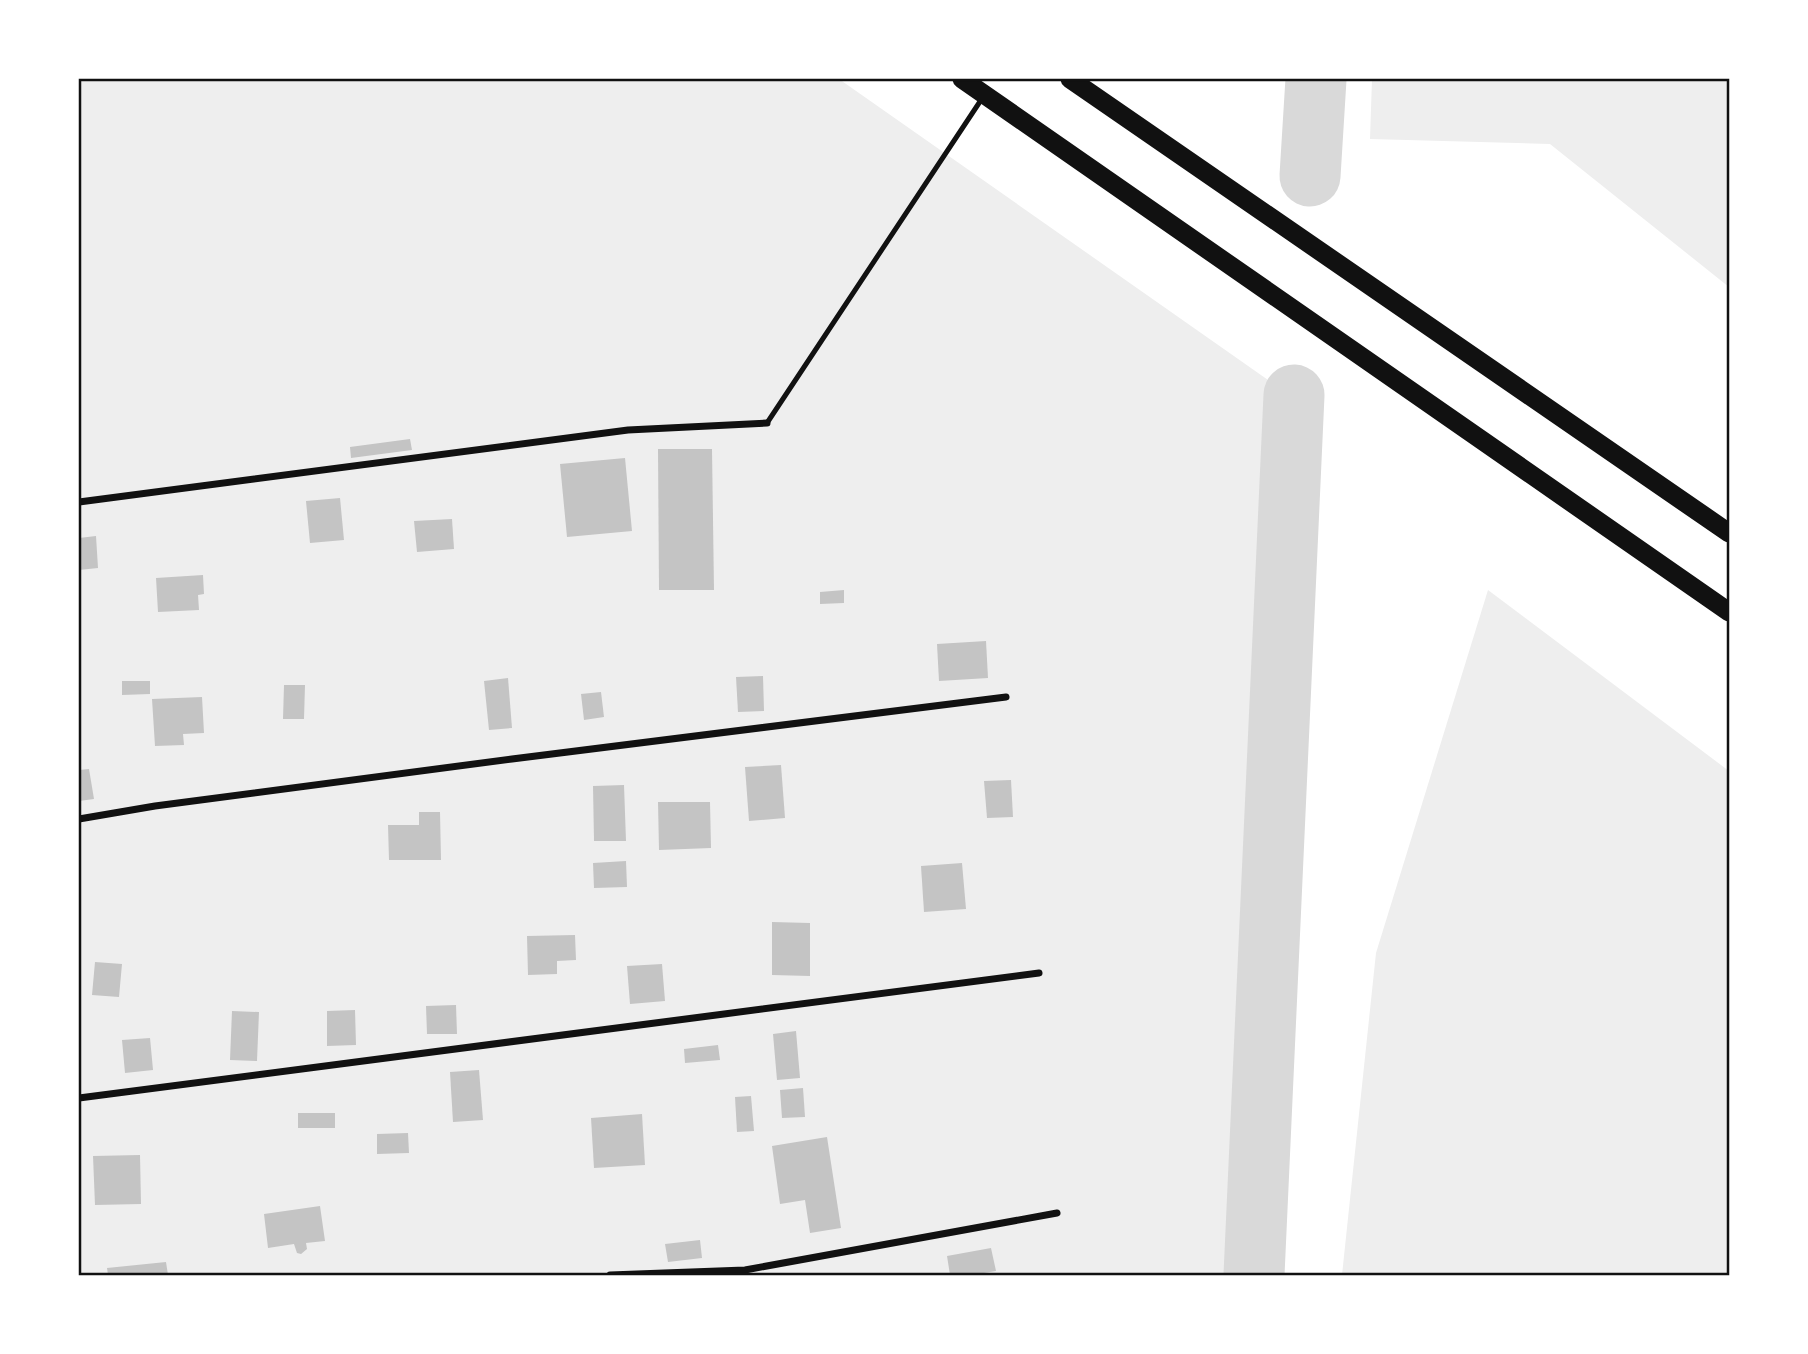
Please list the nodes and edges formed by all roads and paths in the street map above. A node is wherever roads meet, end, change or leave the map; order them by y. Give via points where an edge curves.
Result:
1 (962, 79) edge
2 (1070, 79) edge
3 (985, 94) junction
4 (767, 423) joint
5 (79, 502) edge
6 (1729, 533) edge
7 (1729, 612) edge
8 (1006, 696) dead end
9 (79, 819) edge
10 (1039, 973) dead end
11 (79, 1098) edge
12 (1057, 1213) dead end
13 (610, 1275) edge

1 - 3 highway
2 - 6 highway
3 - 4 lane
3 - 7 highway
4 - 5 street via 628,430
8 - 9 street
10 - 11 street
12 - 13 street via 745,1270

